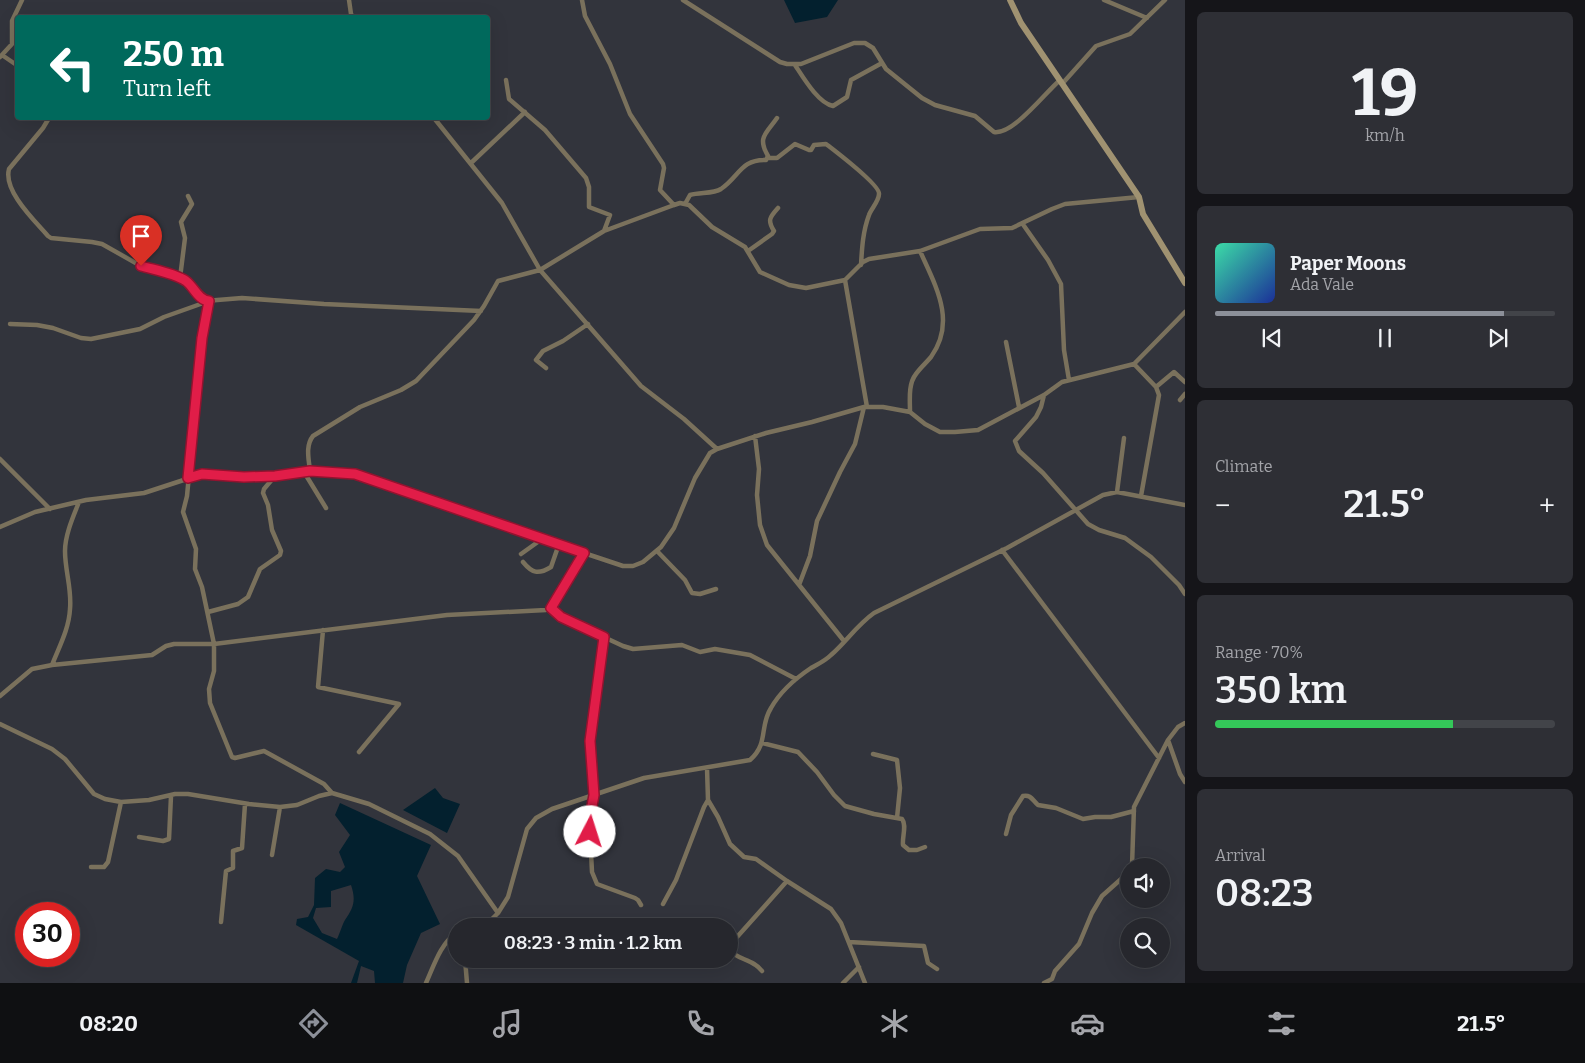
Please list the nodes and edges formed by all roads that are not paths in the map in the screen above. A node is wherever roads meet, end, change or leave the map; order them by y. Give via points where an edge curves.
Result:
1 (22, 0) edge
2 (349, 0) edge
3 (582, 0) edge
4 (683, 0) edge
5 (1010, 0) edge
6 (1104, 0) edge
7 (1165, 0) edge
8 (352, 15) edge
9 (1147, 18) junction
10 (1, 56) edge
11 (882, 63) junction
12 (15, 64) edge
13 (795, 65) junction
14 (506, 80) dead end
15 (1060, 82) junction
16 (525, 112) junction
17 (777, 118) dead end
18 (48, 120) edge
19 (436, 120) edge
20 (768, 158) junction
21 (471, 163) junction
22 (188, 196) dead end
23 (1139, 197) junction
24 (685, 204) junction
25 (674, 205) junction
26 (778, 208) dead end
27 (1022, 223) junction
28 (604, 231) junction
29 (920, 251) junction
30 (748, 252) junction
31 (861, 265) junction
32 (540, 270) junction
33 (180, 278) junction
34 (845, 280) junction
35 (1185, 283) edge
36 (209, 301) junction
37 (481, 311) junction
38 (1185, 312) edge
39 (10, 324) dead end
40 (588, 324) junction
41 (1006, 342) dead end
42 (1134, 364) junction
43 (546, 368) dead end
44 (1069, 380) junction
45 (1185, 382) edge
46 (1156, 387) junction
47 (1185, 394) edge
48 (1044, 395) junction
49 (1180, 400) dead end
50 (866, 407) junction
51 (1019, 407) junction
52 (910, 412) junction
53 (755, 436) junction
54 (1124, 438) dead end
55 (717, 449) junction
56 (0, 459) edge
57 (310, 471) junction
58 (304, 472) junction
59 (275, 476) junction
60 (188, 478) junction
61 (1118, 492) junction
62 (1141, 496) junction
63 (79, 502) junction
64 (1185, 505) edge
65 (50, 508) junction
66 (326, 508) dead end
67 (1075, 511) junction
68 (0, 527) edge
69 (542, 539) junction
70 (559, 544) junction
71 (1002, 550) junction
72 (657, 551) junction
73 (584, 553) junction
74 (521, 554) dead end
75 (523, 562) dead end
76 (799, 586) junction
77 (716, 589) dead end
78 (1185, 594) edge
79 (551, 608) junction
80 (208, 612) junction
81 (323, 630) junction
82 (604, 637) junction
83 (844, 641) junction
84 (214, 644) junction
85 (52, 664) junction
86 (796, 679) junction
87 (0, 696) edge
88 (1185, 723) edge
89 (0, 724) edge
90 (1168, 740) junction
91 (762, 743) junction
92 (359, 752) dead end
93 (872, 754) dead end
94 (1159, 758) junction
95 (707, 768) junction
96 (1185, 782) edge
97 (332, 793) junction
98 (594, 795) junction
99 (171, 796) junction
100 (708, 800) junction
101 (121, 802) junction
102 (245, 804) junction
103 (280, 807) junction
104 (1134, 811) junction
105 (897, 818) junction
106 (1006, 834) dead end
107 (139, 837) dead end
108 (925, 847) dead end
109 (272, 854) dead end
110 (1132, 858) edge
111 (91, 867) dead end
112 (1120, 880) edge
113 (787, 882) junction
114 (663, 904) dead end
115 (641, 905) dead end
116 (498, 913) junction
117 (493, 918) edge
118 (221, 922) dead end
119 (738, 938) edge
120 (448, 941) edge
121 (849, 942) junction
122 (738, 957) edge
123 (859, 967) junction
124 (465, 968) edge
125 (937, 970) dead end
126 (762, 971) dead end
127 (426, 983) edge
128 (467, 983) edge
129 (843, 983) edge
130 (865, 983) edge
131 (1044, 983) edge

1 - 10 street via 12,21 12,44
2 - 8 street
3 - 25 street via 585,16 610,64 630,114 663,164 660,190
4 - 13 street via 780,62
5 - 15 street via 1020,23
6 - 9 street
7 - 9 street
9 - 15 street via 1130,34 1096,46
10 - 12 street
11 - 13 street via 870,45 859,42
11 - 13 street via 851,80 847,97 833,106 814,93
11 - 15 street via 928,102 975,116 998,133 1025,116
14 - 16 street via 509,99
15 - 23 street
16 - 21 street
16 - 28 street via 586,178 589,207 610,215
17 - 20 street via 762,140
18 - 33 street via 9,169 8,176 16,198 51,238 97,243 141,266
19 - 21 street
20 - 24 street via 749,162 721,189 690,195
20 - 31 street via 777,158 795,144 811,150 814,145 826,144 878,190 879,196 863,232
21 - 32 street via 502,202
22 - 33 street via 192,204 181,222 185,238
23 - 27 street via 1065,204
23 - 35 street via 1143,214
24 - 25 street
24 - 30 street
25 - 28 street
26 - 30 street via 769,220 774,231 772,234
27 - 29 street via 1008,229 974,231
27 - 44 street via 1061,284
28 - 32 street
29 - 31 street via 869,259
29 - 52 street via 940,294 943,320 932,356 912,381
30 - 34 street via 760,272 789,285 806,288
31 - 34 street
32 - 37 street via 498,281
32 - 40 street
33 - 36 street via 202,299
34 - 50 street
36 - 37 street via 242,298
36 - 39 street via 140,329 91,339 37,325
36 - 60 street via 202,338
37 - 57 street via 416,381 360,407 313,436 308,449
38 - 42 street
40 - 43 street via 543,351 536,360
40 - 55 street via 641,386
41 - 51 street
42 - 44 street
42 - 46 street
44 - 48 street
45 - 46 street via 1174,372
46 - 62 street via 1158,403
47 - 49 street
48 - 51 street
48 - 67 street via 1036,417 1017,437 1015,444
50 - 52 street
50 - 53 street
50 - 76 street via 855,444 818,517 810,556
51 - 52 street via 978,430 955,432 932,429
53 - 55 street
53 - 76 street via 760,525 766,545
54 - 61 street
55 - 72 street via 705,460 674,528
56 - 65 street
57 - 58 street
57 - 69 street via 367,477
58 - 59 street
58 - 66 street
59 - 60 street via 202,474
59 - 80 street via 263,494 280,555 260,569 248,597 238,604
60 - 63 street via 144,493
60 - 80 street via 183,512 196,549 195,569
61 - 62 street
61 - 67 street via 1103,494
62 - 64 street
63 - 65 street
63 - 85 street via 65,551 71,593 69,620
65 - 68 street
67 - 71 street
67 - 78 street via 1093,528 1125,538 1151,557
69 - 70 street
69 - 74 street
70 - 73 street
70 - 75 street via 551,568 544,572 535,573
71 - 83 street via 874,613
71 - 94 street
72 - 73 street via 633,566
72 - 77 street via 685,580 692,593
73 - 79 street
76 - 83 street
79 - 81 street via 447,615
79 - 82 street via 561,617
80 - 84 street
81 - 84 street
81 - 92 street via 318,686 399,704
82 - 86 street via 633,649 682,645 700,652 715,649 750,655
82 - 98 street via 590,741
83 - 86 street via 830,656
84 - 85 street via 174,644 152,656
84 - 97 street via 210,703 232,757 264,751 324,784
85 - 87 street via 32,669
86 - 91 street via 770,710
88 - 90 street
89 - 101 street via 52,749 65,759 94,794
90 - 94 street
90 - 96 street
91 - 95 street via 750,760
91 - 105 street via 798,752 845,806
93 - 105 street via 897,760 900,788
94 - 104 street
95 - 98 street via 644,778
95 - 100 street
97 - 103 street
97 - 116 street via 369,804 430,834 458,856
98 - 115 street via 589,822 594,878 597,884 635,898
98 - 116 street via 552,809 530,823 508,898
99 - 101 street
99 - 102 street via 188,794
99 - 107 street via 169,839
100 - 113 street via 736,851 756,860
100 - 114 street
101 - 111 street via 108,862 104,867
102 - 103 street
102 - 118 street via 242,848 234,851 233,868 226,871
103 - 109 street
104 - 106 street via 1083,820 1056,808 1038,805 1026,795 1011,815
104 - 110 street
105 - 108 street via 904,821 903,845 909,850
112 - 131 street via 1102,896 1078,944 1052,979
113 - 119 street
113 - 121 street via 832,909
116 - 117 street
120 - 127 street
121 - 123 street
121 - 125 street via 924,946 928,963
122 - 126 street via 757,965
123 - 129 street
123 - 130 street
124 - 128 street

